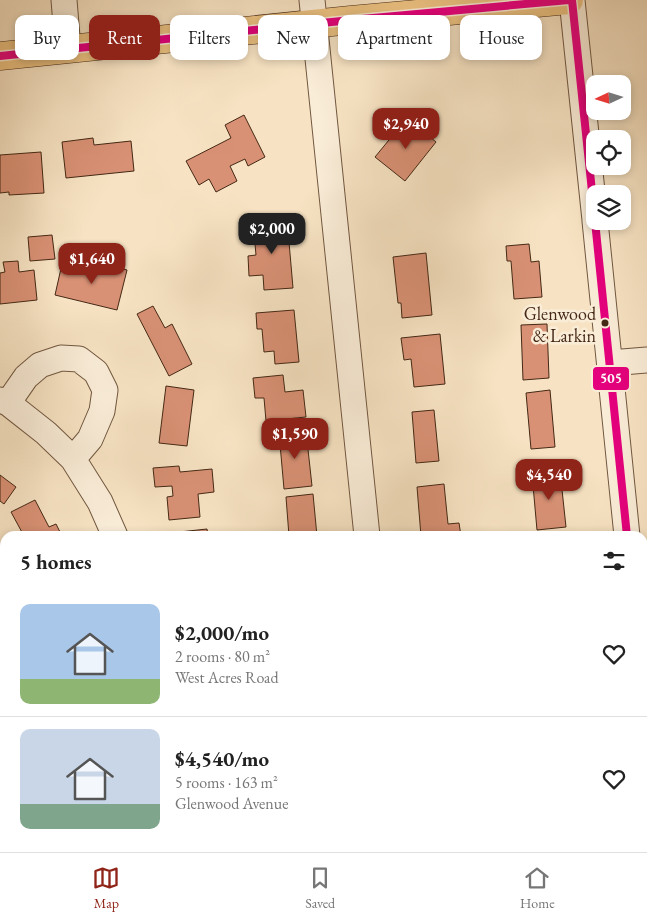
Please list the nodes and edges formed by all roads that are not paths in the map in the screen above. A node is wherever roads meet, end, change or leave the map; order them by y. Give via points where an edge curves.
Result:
1 (64, 0) edge
2 (571, 0) edge
3 (313, 12) edge
4 (65, 15) edge
5 (79, 47) edge
6 (15, 54) edge
7 (0, 56) edge
8 (591, 185) edge
9 (596, 230) edge
10 (647, 360) edge
11 (610, 363) junction
12 (4, 402) edge
13 (74, 458) junction
14 (113, 531) edge
15 (366, 531) edge
16 (627, 531) edge

1 - 4 street
2 - 3 main road
2 - 8 street
3 - 5 main road
3 - 15 street
6 - 7 main road
9 - 11 street
10 - 11 street
11 - 16 street
12 - 13 street
12 - 13 street via 40,365 61,358 79,359 96,372 104,390 102,411 90,439
13 - 14 street

